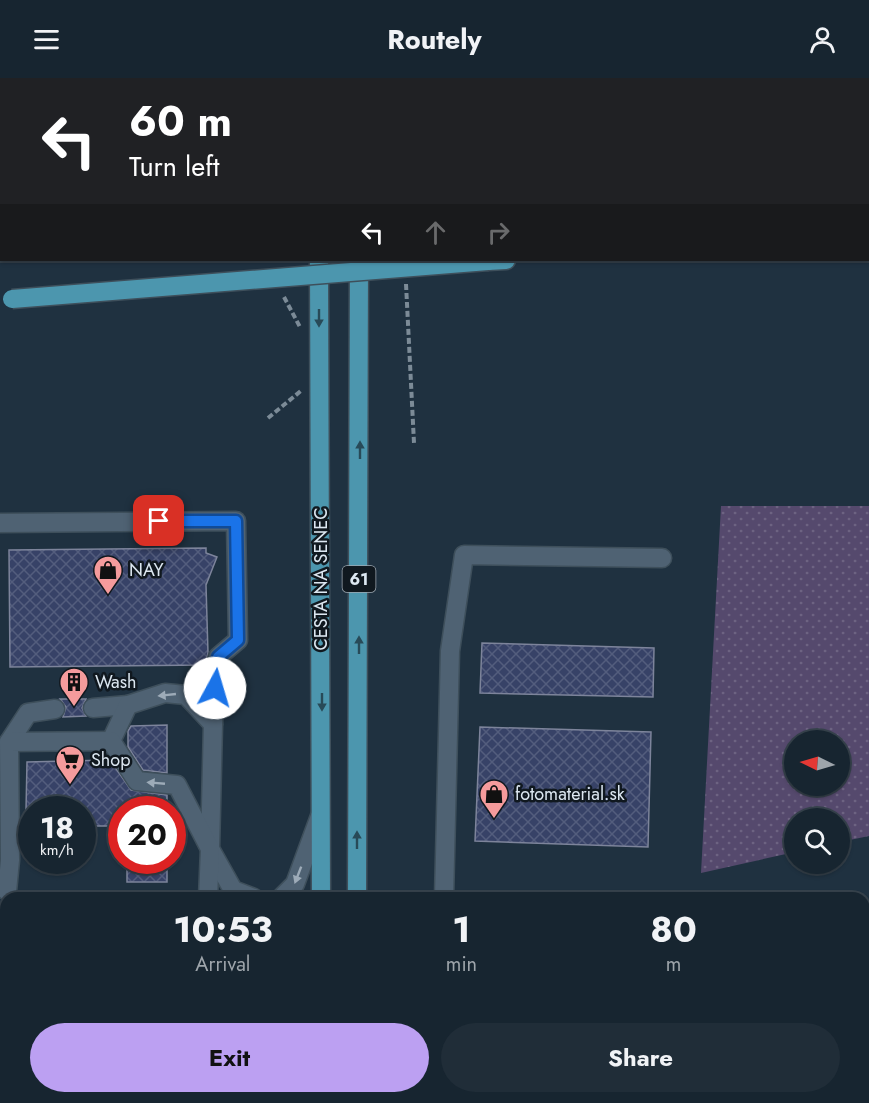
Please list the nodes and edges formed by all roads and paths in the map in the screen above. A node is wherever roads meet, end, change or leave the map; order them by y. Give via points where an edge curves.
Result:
1 (319, 261) edge
2 (359, 261) edge
3 (485, 261) edge
4 (406, 282) dead end
5 (283, 297) dead end
6 (6, 300) edge
7 (303, 334) dead end
8 (303, 389) dead end
9 (268, 418) dead end
10 (414, 442) dead end
11 (0, 523) edge
12 (662, 558) dead end
13 (128, 705) junction
14 (93, 708) dead end
15 (55, 709) dead end
16 (213, 724) junction
17 (111, 741) junction
18 (6, 746) edge
19 (322, 808) junction
20 (210, 849) junction
21 (7, 891) dead end
22 (208, 892) edge
23 (238, 892) edge
24 (286, 892) edge
25 (321, 892) edge
26 (357, 892) edge
27 (444, 892) edge

1 -> 19 main road, CESTA NA SENEC / 61
26 -> 2 main road, 61
3 - 6 main road, bridge
4 - 10 path
5 - 7 path
8 - 9 path
11 - 16 lane via 236,521 238,640 218,657
12 - 27 lane via 464,555 450,651
13 - 14 lane
16 -> 13 lane via 186,695 165,693
13 - 17 lane
15 - 18 lane via 28,713
16 - 20 lane
17 - 18 lane
20 -> 17 lane via 177,785 137,781
18 - 21 lane via 10,860
19 -> 24 lane via 294,884
19 - 25 main road, CESTA NA SENEC / 61
20 - 22 lane
20 - 23 lane via 233,890

